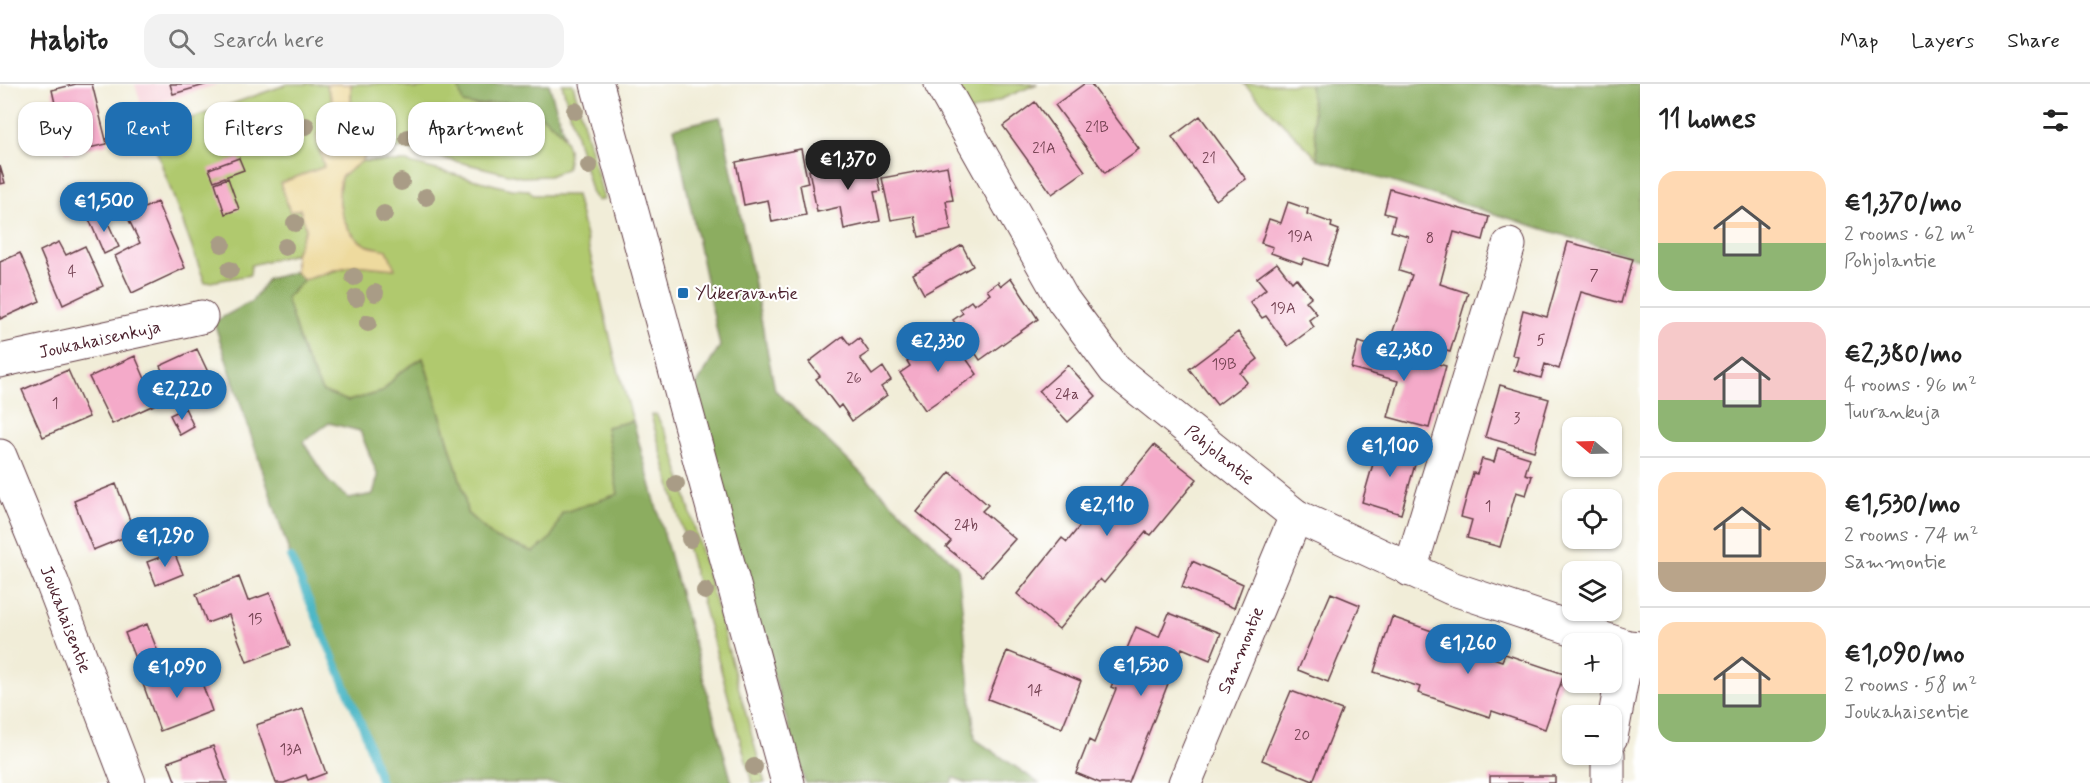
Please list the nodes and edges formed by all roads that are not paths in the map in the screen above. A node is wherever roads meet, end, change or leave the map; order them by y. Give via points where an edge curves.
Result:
1 (597, 84) edge
2 (942, 84) edge
3 (1509, 245) dead end
4 (201, 318) dead end
5 (0, 361) edge
6 (0, 456) edge
7 (1296, 516) junction
8 (1410, 570) junction
9 (1634, 648) edge
10 (1619, 705) edge
11 (1608, 765) edge
12 (129, 783) edge
13 (788, 783) edge
14 (1185, 783) edge
15 (1608, 783) edge

1 - 13 street
2 - 7 street, Pohjolantie via 1063,300 1115,370
3 - 8 street
4 - 5 street, Joukahaisenkuja
6 - 12 street, Joukahaisentie
7 - 8 street, Pohjolantie
7 - 14 street, Sammontie
8 - 9 street, Pohjolantie via 1451,588
9 - 10 street
11 - 15 street

